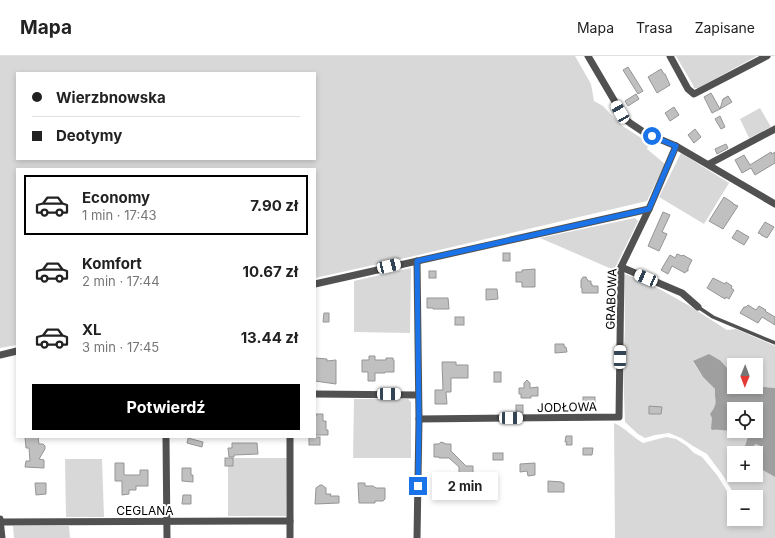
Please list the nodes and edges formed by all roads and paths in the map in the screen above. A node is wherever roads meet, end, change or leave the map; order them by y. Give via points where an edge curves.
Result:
1 (588, 56) edge
2 (670, 56) edge
3 (767, 56) edge
4 (775, 129) edge
5 (676, 146) junction
6 (709, 164) junction
7 (775, 204) edge
8 (649, 209) junction
9 (417, 261) junction
10 (621, 267) junction
11 (316, 284) edge
12 (698, 307) joint
13 (775, 343) edge
14 (16, 351) edge
15 (0, 355) edge
16 (316, 394) edge
17 (418, 395) junction
18 (619, 417) joint
19 (419, 419) junction
20 (166, 438) edge
21 (290, 438) edge
22 (0, 521) edge
23 (167, 521) junction
24 (290, 521) junction
25 (2, 538) edge
26 (167, 538) edge
27 (290, 538) edge
28 (418, 538) edge

1 - 5 street via 624,118 645,133
2 - 3 street via 694,94
4 - 6 street
5 - 6 street
5 - 8 street, GRABOWA
6 - 7 street
8 - 9 street
8 - 10 street, GRABOWA
9 - 11 street
9 - 17 street
10 - 12 street via 682,293
10 - 18 street, GRABOWA
12 - 13 lane via 714,317
14 - 15 street
16 - 17 street
17 - 19 street
18 - 19 street, JODŁOWA
19 - 28 street
20 - 23 street
21 - 24 street
22 - 23 street, CEGLANA
22 - 25 street
23 - 24 street, CEGLANA
23 - 26 street
24 - 27 street

